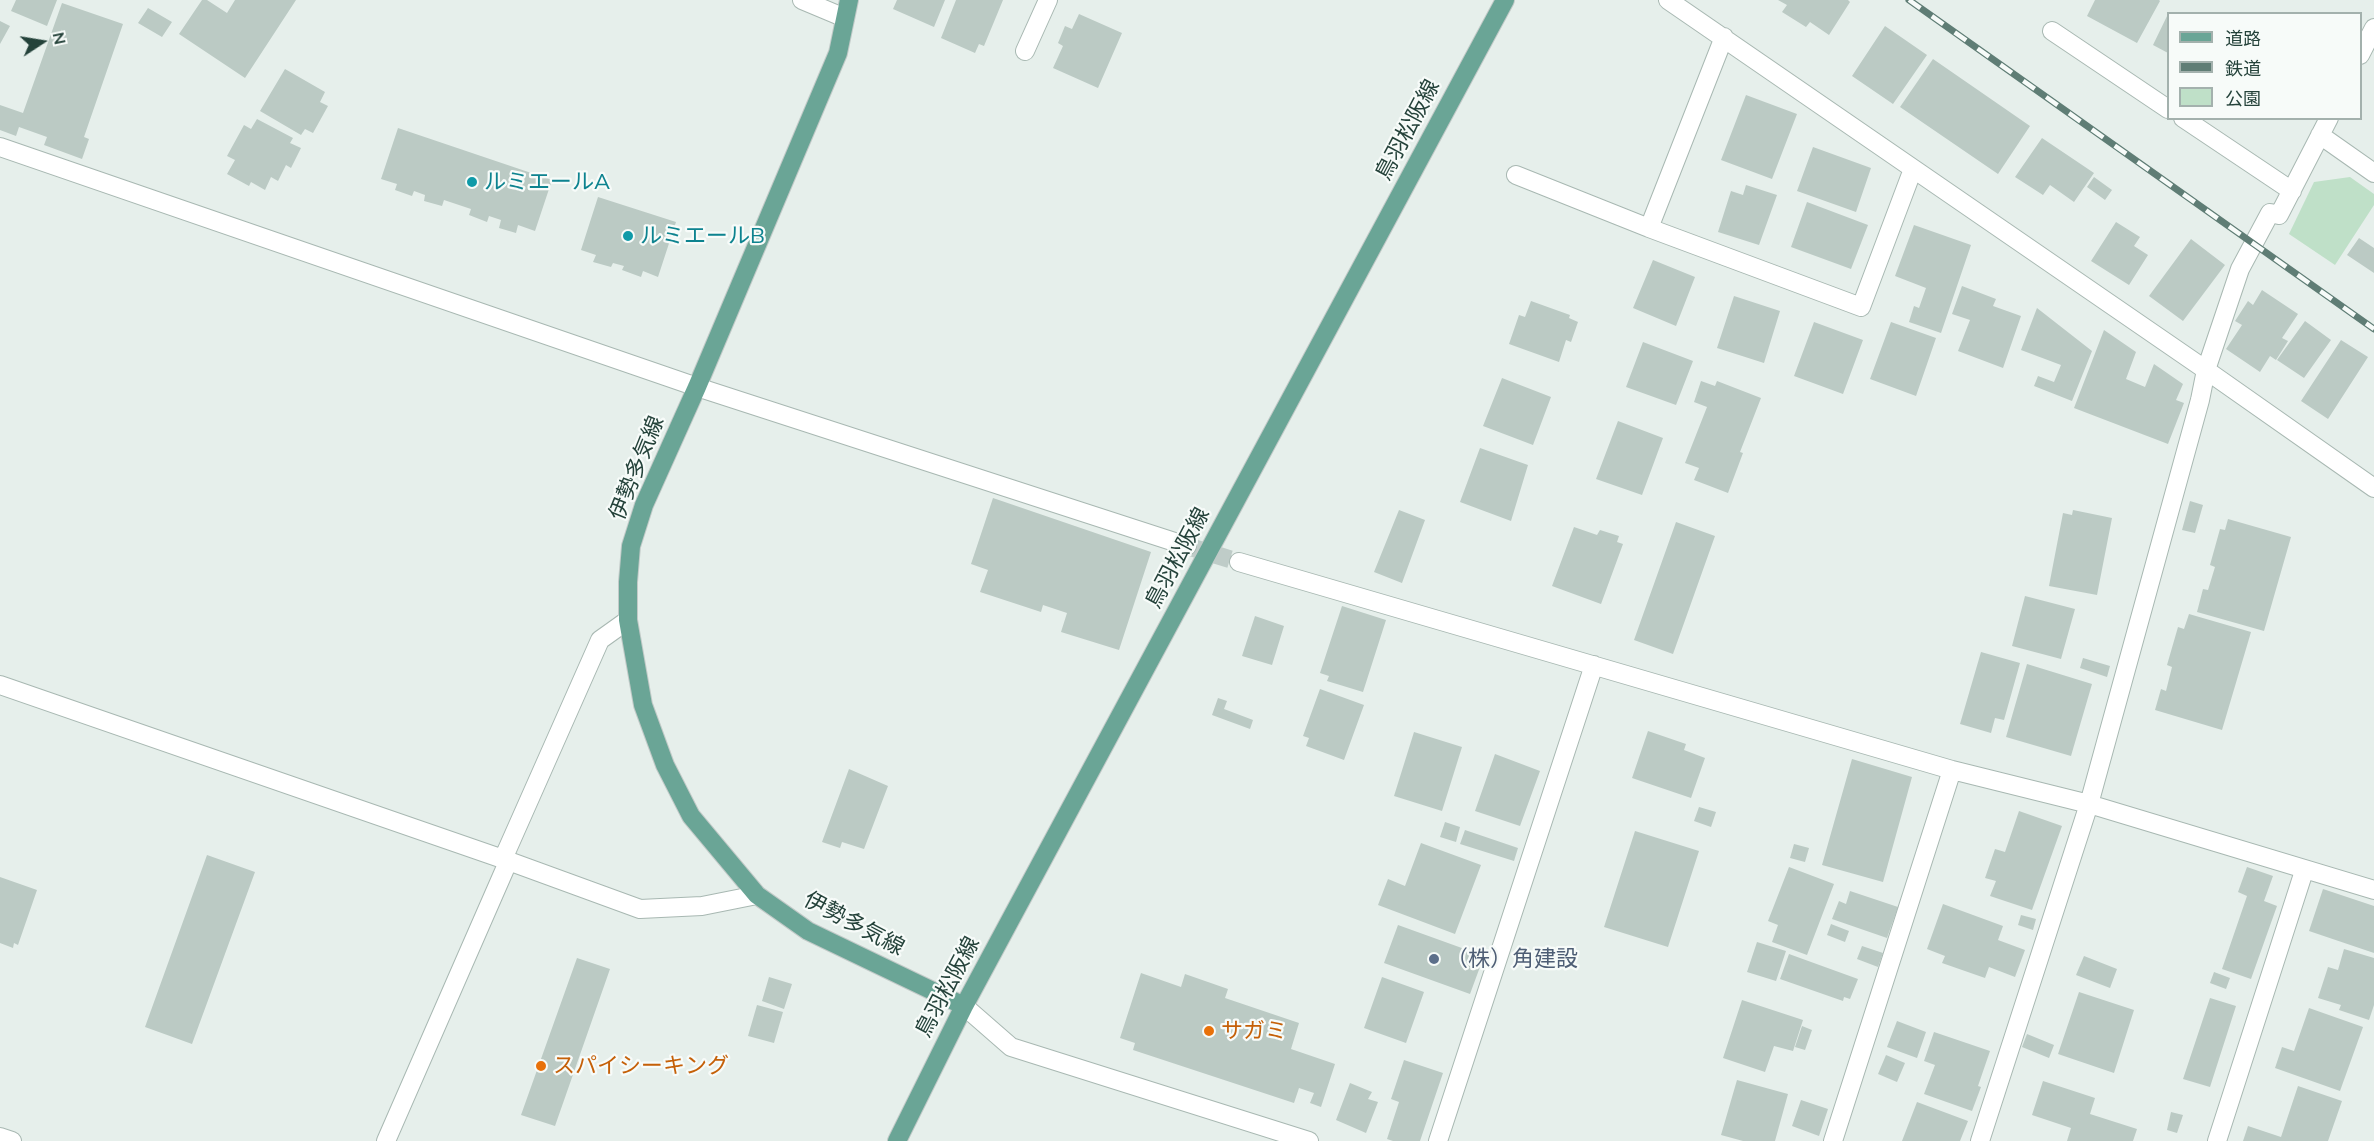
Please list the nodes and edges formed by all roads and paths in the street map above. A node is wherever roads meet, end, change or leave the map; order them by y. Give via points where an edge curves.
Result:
1 (802, 0) edge
2 (849, 0) edge
3 (1048, 0) edge
4 (1668, 0) edge
5 (1503, 4) edge
6 (845, 18) junction
7 (2374, 28) edge
8 (2052, 31) dead end
9 (1724, 37) junction
10 (1025, 51) dead end
11 (2362, 53) edge
12 (2167, 108) edge
13 (2186, 120) edge
14 (2324, 127) edge
15 (0, 147) edge
16 (1913, 169) junction
17 (2374, 173) edge
18 (1516, 175) dead end
19 (2292, 192) junction
20 (1649, 228) junction
21 (2206, 370) junction
22 (697, 387) junction
23 (2374, 488) edge
24 (1187, 546) tunnel mouth
25 (1239, 562) tunnel mouth
26 (628, 620) junction
27 (1594, 664) junction
28 (0, 685) edge
29 (1952, 770) junction
30 (2089, 804) junction
31 (506, 861) junction
32 (2304, 871) junction
33 (2374, 890) edge
34 (758, 895) junction
35 (964, 1006) junction
36 (0, 1137) edge
37 (12, 1141) edge
38 (386, 1141) edge
39 (897, 1141) edge
40 (1309, 1141) edge
41 (1438, 1141) edge
42 (1833, 1141) edge
43 (1980, 1141) edge
44 (2217, 1141) edge

1 - 6 street
2 - 6 main road, 伊勢多気線
3 - 10 street
4 - 9 street
5 - 35 main road, 鳥羽松阪線
6 - 22 main road, 伊勢多気線 via 838,53
7 - 11 street
8 - 12 street
9 - 16 street
9 - 20 street
13 - 19 street
14 - 17 street
14 - 19 street
15 - 22 street
16 - 20 street via 1861,307
16 - 21 street
18 - 20 street
19 - 21 street via 2279,215 2270,213 2240,269
21 - 23 street
21 - 30 street
22 - 24 street
22 - 26 main road, 伊勢多気線 via 644,505 631,546
25 - 27 street
26 - 31 street via 600,640
26 - 34 main road, 伊勢多気線 via 643,705 665,765 691,816
27 - 29 street
27 - 41 street
28 - 31 street
29 - 30 street
29 - 42 street
30 - 32 street
30 - 43 street
31 - 34 street via 640,909 702,906
31 - 38 street
32 - 33 street
32 - 44 street
34 - 35 main road, 伊勢多気線 via 808,931
35 - 39 main road, 鳥羽松阪線
35 - 40 street via 1011,1047
36 - 37 street

